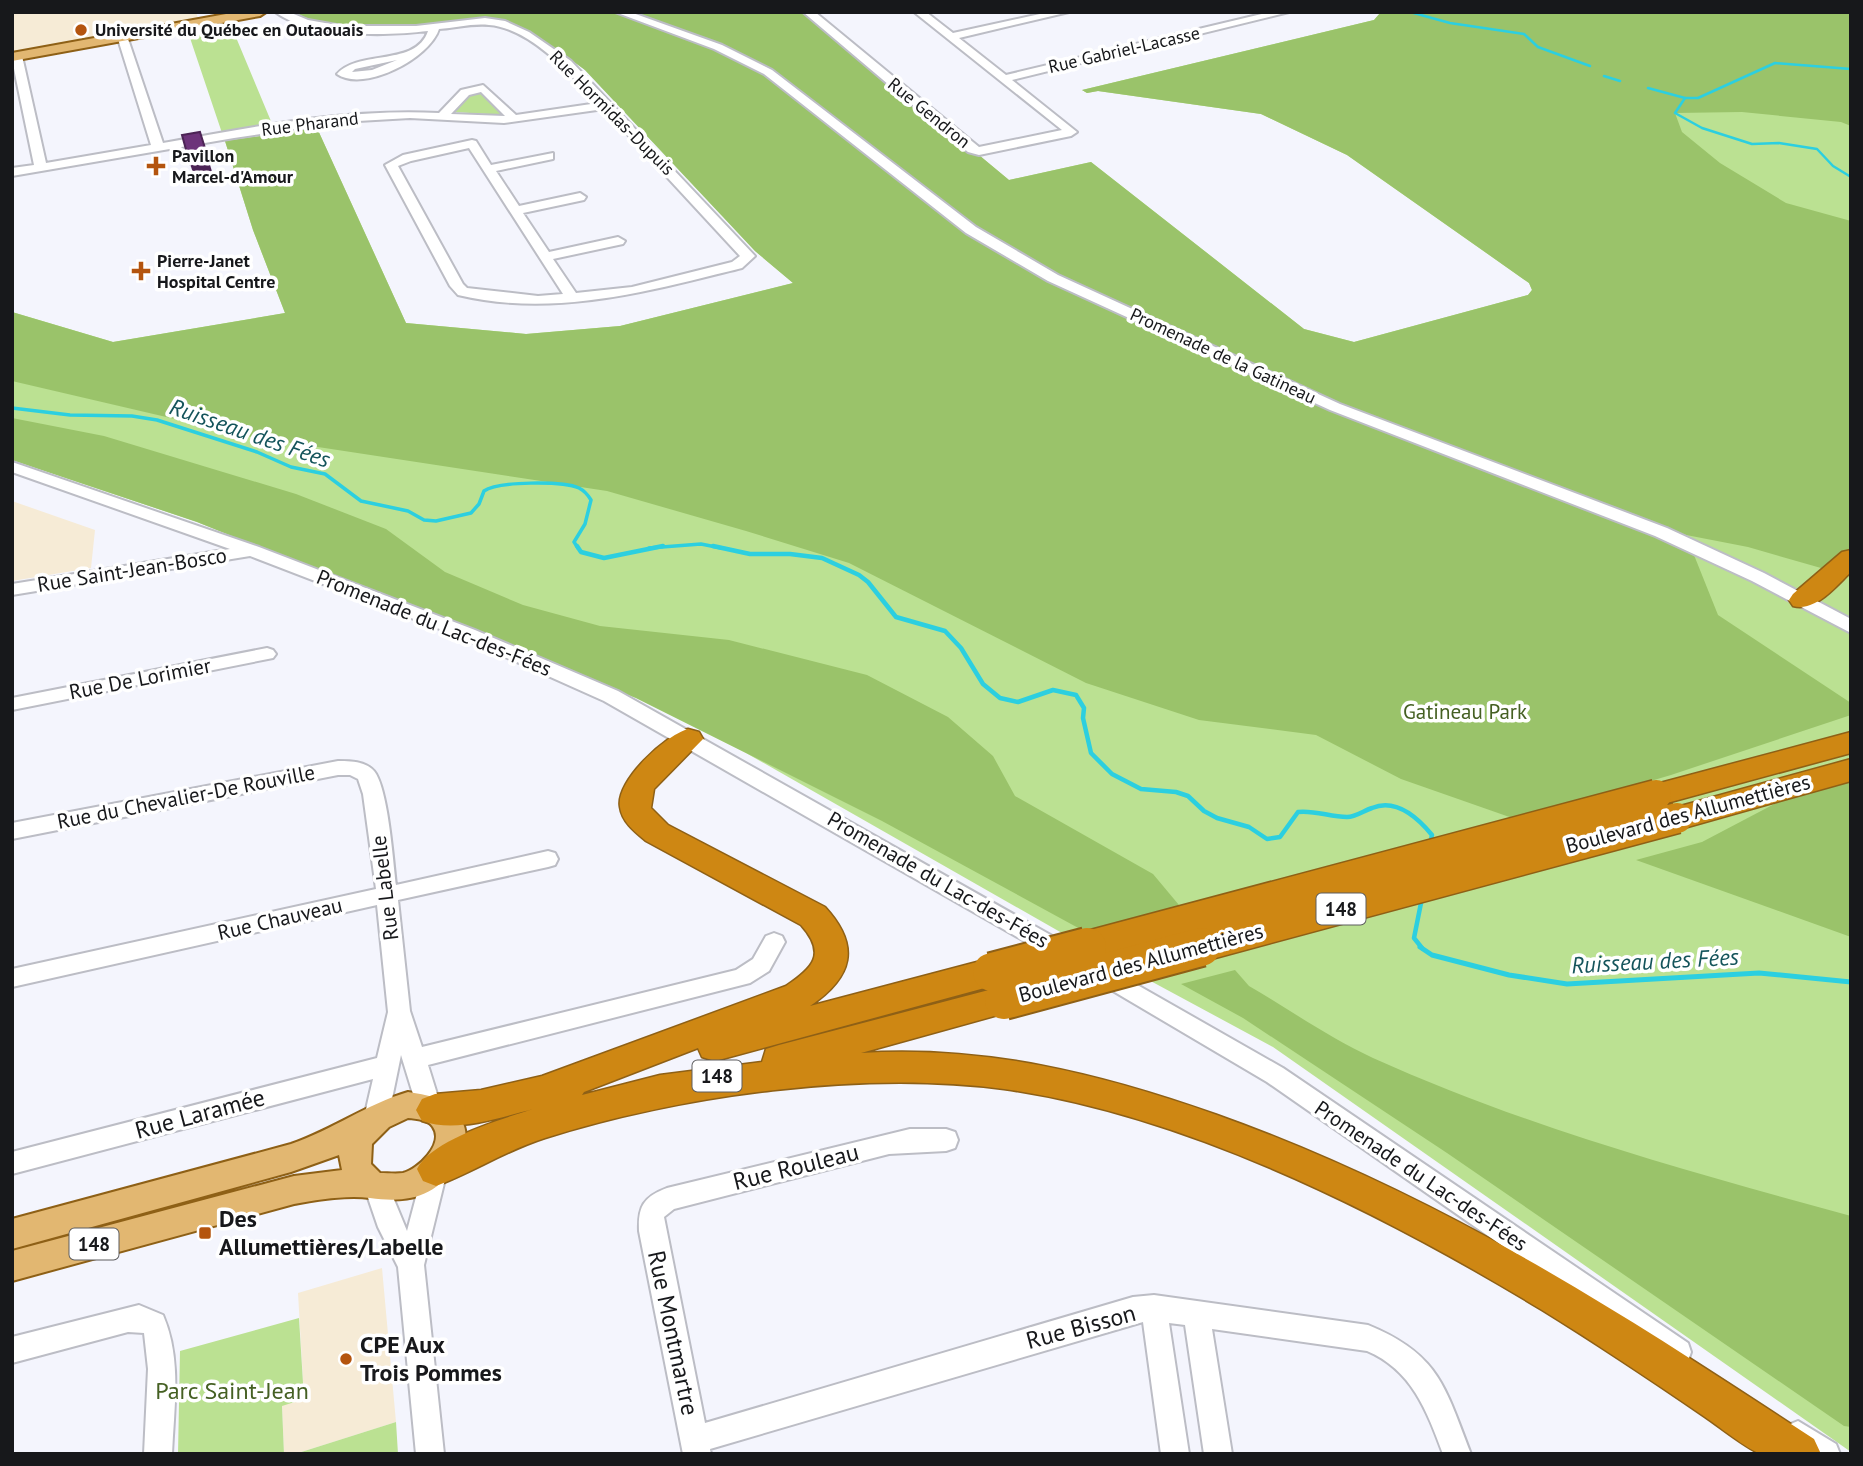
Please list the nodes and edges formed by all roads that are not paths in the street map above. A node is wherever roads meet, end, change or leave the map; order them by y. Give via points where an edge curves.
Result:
1 (260, 12) edge
2 (280, 12) edge
3 (808, 12) edge
4 (919, 12) edge
5 (1064, 12) edge
6 (1284, 12) edge
7 (626, 14) edge
8 (435, 27) junction
9 (951, 37) junction
10 (123, 38) junction
11 (417, 52) junction
12 (15, 57) edge
13 (1004, 79) junction
14 (609, 105) junction
15 (443, 116) junction
16 (514, 119) junction
17 (481, 120) junction
18 (472, 144) junction
19 (158, 147) junction
20 (549, 156) dead end
21 (41, 167) junction
22 (488, 169) junction
23 (12, 172) edge
24 (580, 197) dead end
25 (516, 211) junction
26 (618, 241) dead end
27 (545, 257) junction
28 (572, 298) junction
29 (12, 467) edge
30 (253, 551) junction
31 (1851, 558) edge
32 (1851, 576) edge
33 (12, 590) edge
34 (1810, 604) junction
35 (1851, 627) edge
36 (267, 654) dead end
37 (12, 704) edge
38 (688, 739) junction
39 (1851, 742) edge
40 (1851, 770) edge
41 (359, 771) joint
42 (1667, 806) junction
43 (12, 831) edge
44 (548, 859) dead end
45 (387, 895) junction
46 (774, 942) dead end
47 (12, 978) edge
48 (998, 986) junction
49 (399, 1010) junction
50 (414, 1059) junction
51 (388, 1065) junction
52 (549, 1089) junction
53 (641, 1096) junction
54 (432, 1108) junction
55 (374, 1120) junction
56 (946, 1140) dead end
57 (12, 1163) edge
58 (436, 1170) junction
59 (373, 1185) junction
60 (651, 1212) joint
61 (12, 1234) edge
62 (411, 1265) junction
63 (12, 1266) edge
64 (1154, 1308) junction
65 (1196, 1313) junction
66 (23, 1346) edge
67 (696, 1447) edge
68 (158, 1454) edge
69 (429, 1454) edge
70 (1175, 1454) edge
71 (1219, 1454) edge
72 (1457, 1454) edge
73 (1799, 1454) edge
74 (1826, 1454) edge

1 - 10 main road
2 - 8 street, Rue Hormidas-Dupuis via 306,23 342,29
3 - 13 street, Rue Gendron via 972,149 1071,131
4 - 9 street
5 - 9 street
6 - 13 street, Rue Gabriel-Lacasse
7 - 34 street, Promenade de la Gatineau via 718,47 768,72 971,230 1053,278 1311,397 1635,522
8 - 11 street via 431,40
8 - 14 street, Rue Hormidas-Dupuis via 495,22 524,34 554,52
9 - 13 street
10 - 12 main road
10 - 19 street
11 - 11 street via 351,67 343,74 366,74 396,65
12 - 21 street
14 - 16 street, Rue Pharand
14 - 28 street, Rue Hormidas-Dupuis via 748,253 747,259 632,291
15 - 16 street via 465,92 483,88
15 - 17 street, Rue Pharand
15 - 19 street, Rue Pharand via 351,118
16 - 17 street, Rue Pharand
17 - 18 street
18 - 22 street
18 - 28 street via 391,165 457,286 480,295
19 - 21 street, Rue Pharand
20 - 22 street
21 - 23 street, Rue Pharand
22 - 25 street
24 - 25 street
25 - 27 street
26 - 27 street
27 - 28 street
29 - 30 street, Promenade du Lac-des-Fées
30 - 33 street, Rue Saint-Jean-Bosco
30 - 38 street, Promenade du Lac-des-Fées via 526,659 611,696
31 - 34 highway
32 - 34 highway
34 - 35 street, Promenade de la Gatineau
36 - 37 street, Rue De Lorimier
38 - 52 highway via 639,788 633,801 635,813 657,833 813,916 826,931 833,950 828,972 798,996
38 - 74 street, Promenade du Lac-des-Fées via 1275,1075
39 - 42 highway, Boulevard des Allumettières / 148
40 - 42 highway, Boulevard des Allumettières / 148
41 - 43 street, Rue du Chevalier-De Rouville via 338,768
41 - 45 street, Rue Labelle via 366,775 373,794
42 - 48 highway, Boulevard des Allumettières / 148, bridge
44 - 45 street, Rue Chauveau
45 - 47 street, Rue Chauveau
45 - 49 street, Rue Labelle
46 - 50 street via 761,965 743,978
48 - 52 highway, Boulevard des Allumettières / 148
48 - 53 highway, Boulevard des Allumettières / 148
49 - 50 street, Rue Labelle
49 - 51 street, Rue Labelle
50 - 54 street, Rue Labelle
51 - 55 street, Rue Labelle
51 - 57 street, Rue Laramée
52 - 54 highway, Boulevard des Allumettières / 148 via 481,1106
53 - 58 highway, Boulevard des Allumettières / 148 via 517,1130
53 - 73 highway via 782,1074 902,1067 1017,1075 1126,1101 1253,1144 1383,1201 1480,1252
54 - 55 main road via 408,1105
54 - 58 main road via 444,1116 452,1136
55 - 59 main road via 355,1149 360,1175
55 - 61 main road, 148 via 326,1146 291,1158
56 - 60 street, Rue Rouleau via 889,1143 667,1199
58 - 59 main road via 399,1188
58 - 62 street
59 - 62 street
59 - 63 main road, 148 via 294,1190
60 - 67 street, Rue Montmartre
62 - 69 street
64 - 65 street, Rue Bisson
64 - 67 street, Rue Bisson via 1133,1310
64 - 70 street
65 - 71 street
65 - 72 street, Rue Bisson via 1368,1338 1388,1345 1403,1354 1427,1384
66 - 68 street via 128,1319 154,1324 161,1357

